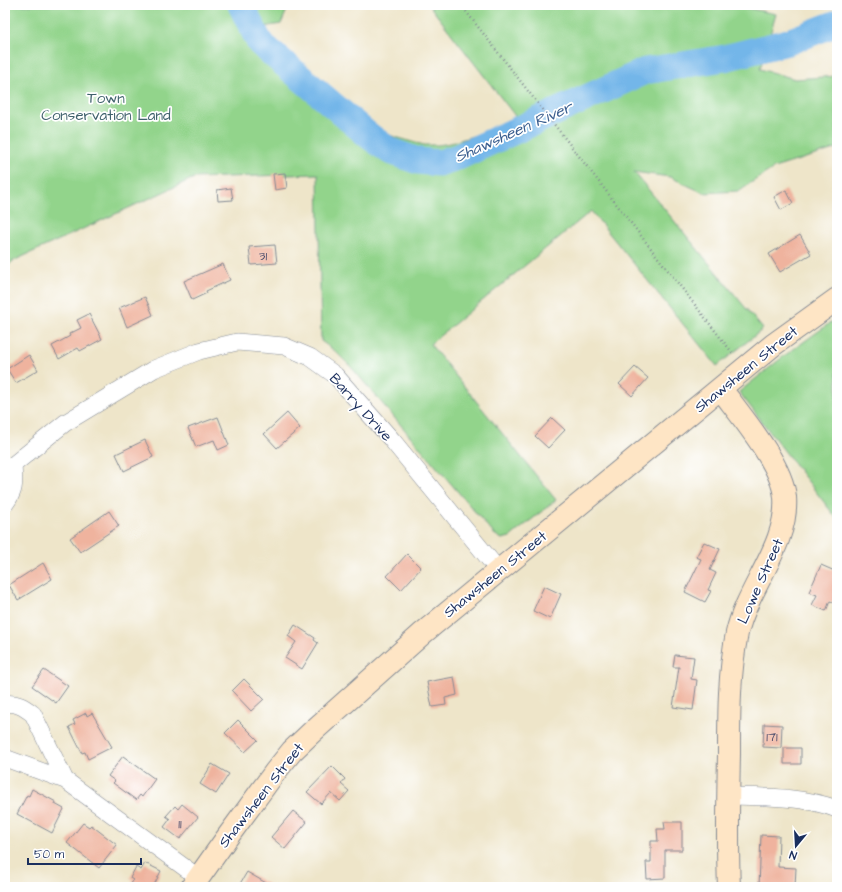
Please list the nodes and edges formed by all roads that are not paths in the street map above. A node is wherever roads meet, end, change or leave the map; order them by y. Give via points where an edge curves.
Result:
1 (837, 298) edge
2 (721, 389) junction
3 (9, 463) edge
4 (5, 504) edge
5 (499, 570) junction
6 (5, 704) edge
7 (5, 758) edge
8 (65, 780) junction
9 (728, 796) junction
10 (837, 808) edge
11 (195, 883) edge
12 (729, 887) edge

1 - 2 main road, Shawsheen Street via 773,345
2 - 5 main road, Shawsheen Street
2 - 9 main road, Lowe Street via 778,472 785,504 780,535 747,603 737,633 730,688
3 - 4 street, Barry Drive via 14,486 12,496
3 - 5 street, Barry Drive via 65,422 154,369 199,351 237,342 284,346 310,357 335,375
5 - 11 main road, Shawsheen Street via 375,675 292,751
6 - 8 street via 17,704 33,714
7 - 8 street
8 - 11 street
9 - 10 street via 787,797
9 - 12 main road, Lowe Street

